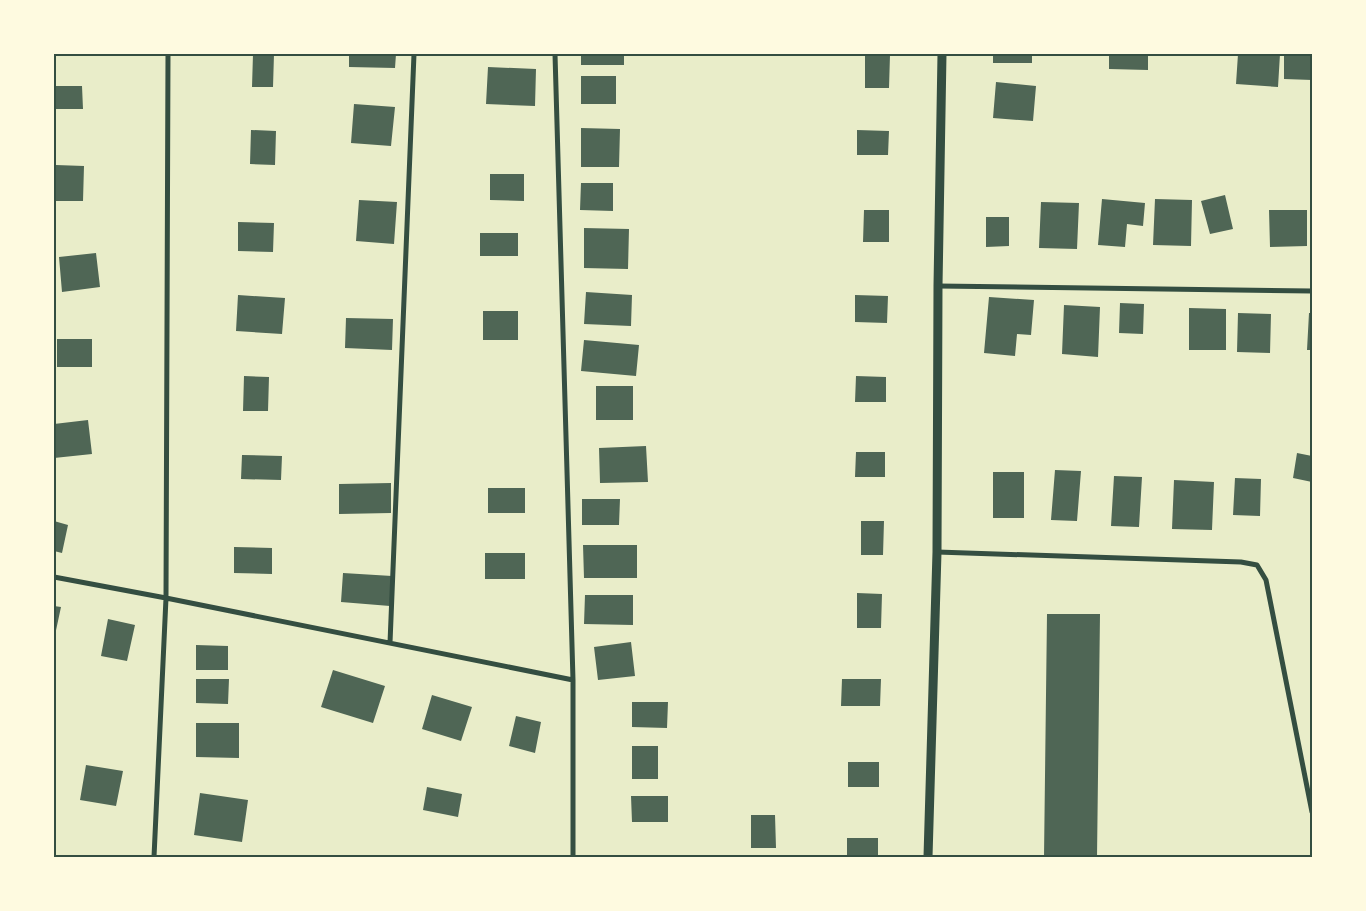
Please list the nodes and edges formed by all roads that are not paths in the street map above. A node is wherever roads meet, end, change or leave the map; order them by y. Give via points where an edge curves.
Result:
1 (168, 54) edge
2 (414, 54) edge
3 (555, 54) edge
4 (942, 54) edge
5 (938, 286) junction
6 (1312, 291) edge
7 (937, 552) junction
8 (54, 577) edge
9 (166, 598) junction
10 (390, 643) junction
11 (573, 680) junction
12 (1312, 812) edge
13 (154, 857) edge
14 (573, 857) edge
15 (928, 857) edge

1 - 9 street
2 - 10 street
3 - 11 street
4 - 5 street
5 - 6 street
5 - 7 street
7 - 12 street via 1257,565 1266,580
7 - 15 street
8 - 9 street
9 - 10 street
9 - 13 street
10 - 11 street
11 - 14 street

